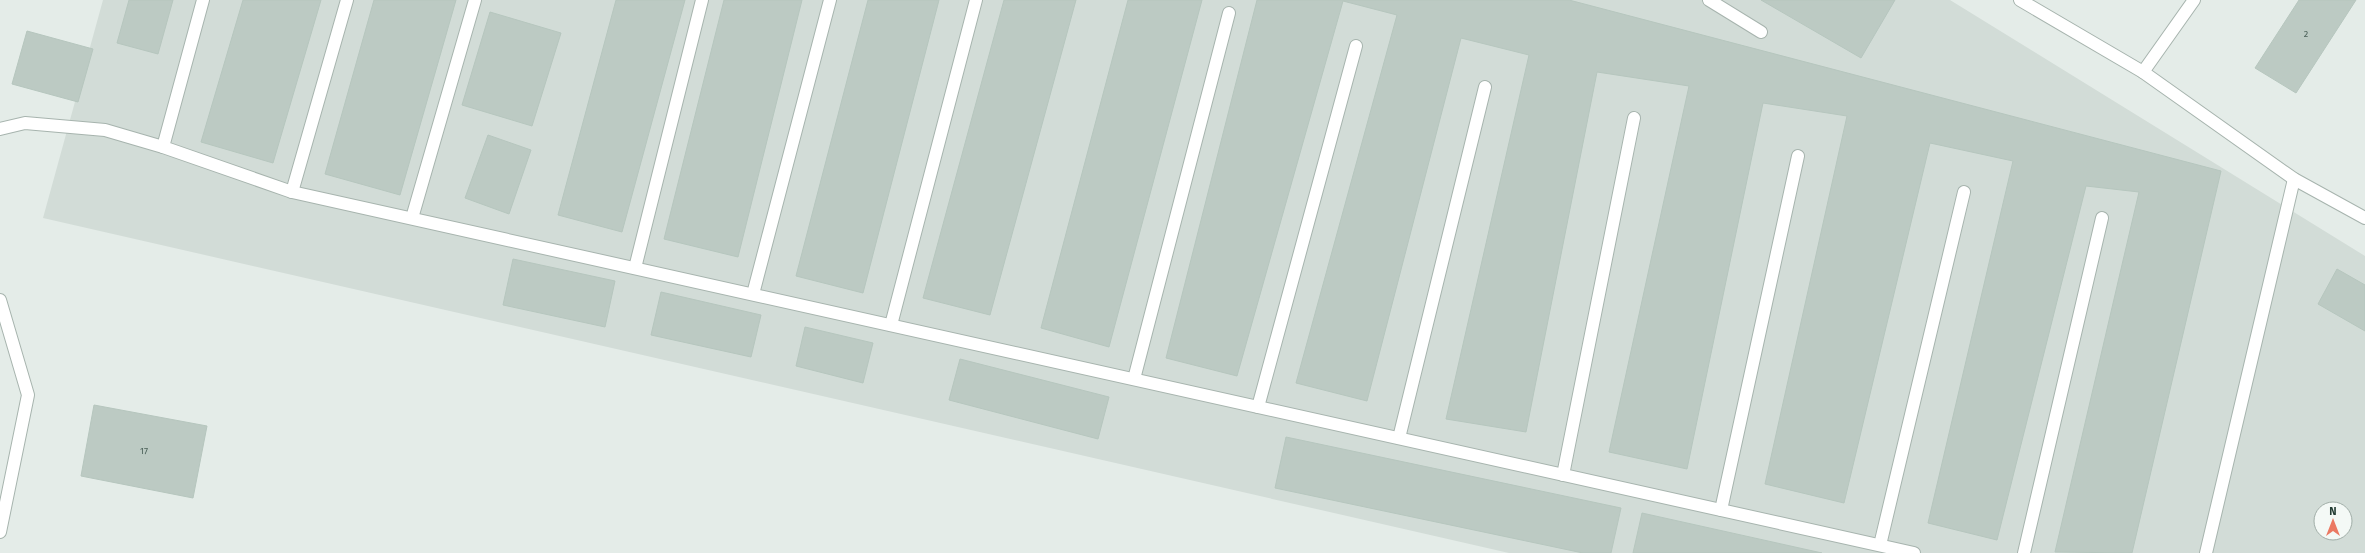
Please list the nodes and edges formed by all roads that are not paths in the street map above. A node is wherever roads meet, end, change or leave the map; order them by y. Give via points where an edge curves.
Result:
1 (203, 0) edge
2 (347, 0) edge
3 (475, 0) edge
4 (702, 0) edge
5 (830, 0) edge
6 (976, 0) edge
7 (1709, 0) edge
8 (2020, 0) edge
9 (2194, 0) edge
10 (1229, 13) dead end
11 (1760, 32) dead end
12 (1356, 46) dead end
13 (2142, 72) junction
14 (1485, 87) dead end
15 (1634, 118) dead end
16 (0, 129) edge
17 (163, 147) junction
18 (1798, 156) dead end
19 (2294, 179) junction
20 (292, 192) junction
21 (1964, 192) dead end
22 (412, 218) junction
23 (2102, 218) dead end
24 (2365, 218) edge
25 (635, 268) junction
26 (752, 294) junction
27 (0, 300) edge
28 (891, 325) junction
29 (1134, 379) junction
30 (1258, 407) junction
31 (1399, 438) junction
32 (1563, 475) junction
33 (1721, 510) junction
34 (0, 532) edge
35 (1880, 545) junction
36 (1914, 553) edge
37 (2024, 553) edge
38 (2206, 553) edge

1 - 17 street
2 - 20 street
3 - 22 street
4 - 25 street
5 - 26 street
6 - 28 street
7 - 11 street
8 - 13 street
9 - 13 street
10 - 29 street
12 - 30 street
13 - 19 street
14 - 31 street
15 - 32 street
16 - 17 street via 25,123 105,130
17 - 20 street
18 - 33 street
19 - 24 street
19 - 38 street
20 - 22 street
21 - 35 street
22 - 25 street
23 - 37 street
25 - 26 street
26 - 28 street
27 - 34 street via 28,395
28 - 29 street
29 - 30 street
30 - 31 street
31 - 32 street
32 - 33 street
33 - 35 street
35 - 36 street

